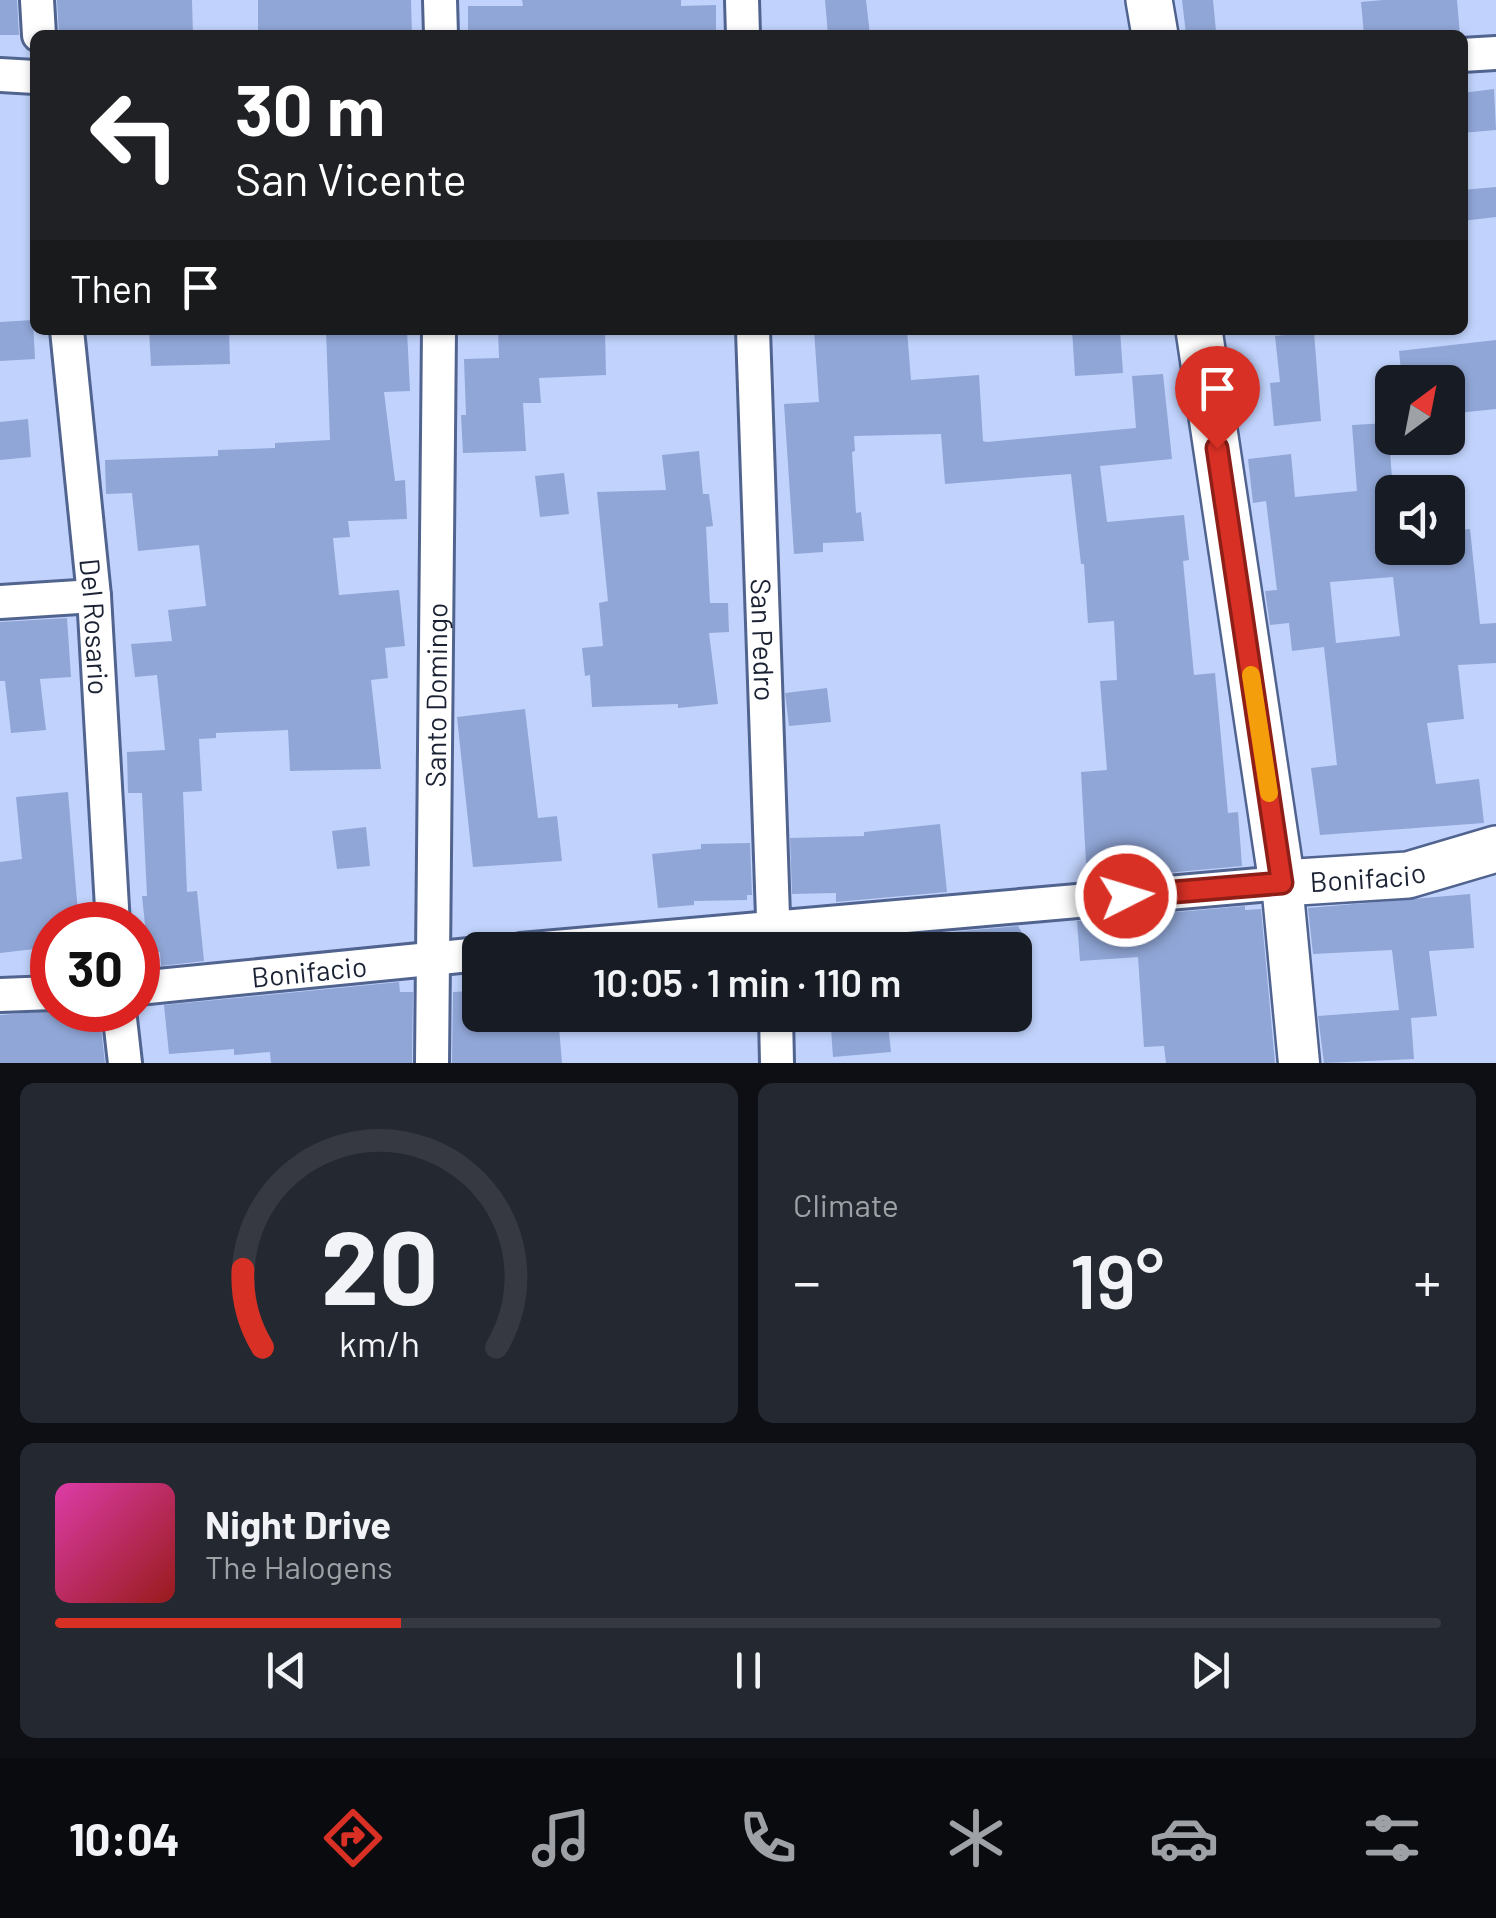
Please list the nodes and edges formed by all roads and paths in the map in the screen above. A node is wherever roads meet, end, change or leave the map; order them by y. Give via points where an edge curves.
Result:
1 (37, 0) edge
2 (440, 0) edge
3 (742, 0) edge
4 (1149, 0) edge
5 (39, 30) edge
6 (441, 30) edge
7 (743, 30) edge
8 (1154, 30) edge
9 (1496, 53) edge
10 (1468, 54) edge
11 (0, 75) edge
12 (30, 77) edge
13 (68, 335) edge
14 (439, 335) edge
15 (753, 335) edge
16 (1201, 335) edge
17 (94, 596) junction
18 (0, 602) edge
19 (1496, 849) edge
20 (1282, 883) junction
21 (112, 902) edge
22 (773, 932) edge
23 (837, 932) edge
24 (462, 956) edge
25 (434, 958) junction
26 (160, 986) edge
27 (30, 994) edge
28 (0, 995) edge
29 (121, 1032) edge
30 (776, 1032) edge
31 (125, 1063) edge
32 (432, 1063) edge
33 (777, 1063) edge
34 (1299, 1063) edge

1 - 5 street
2 - 6 street
3 - 7 street
4 - 8 main road
9 - 10 street
11 - 12 street
13 - 17 street, Del Rosario
14 - 25 street, Santo Domingo
15 - 22 street, San Pedro
16 - 20 main road
17 - 18 street
17 - 21 street, Del Rosario
19 - 20 main road, Bonifacio via 1408,875
20 - 23 street, Bonifacio
20 - 34 street
24 - 25 street, Bonifacio
25 - 26 street, Bonifacio
25 - 32 street, Santo Domingo
27 - 28 street
29 - 31 street
30 - 33 street

